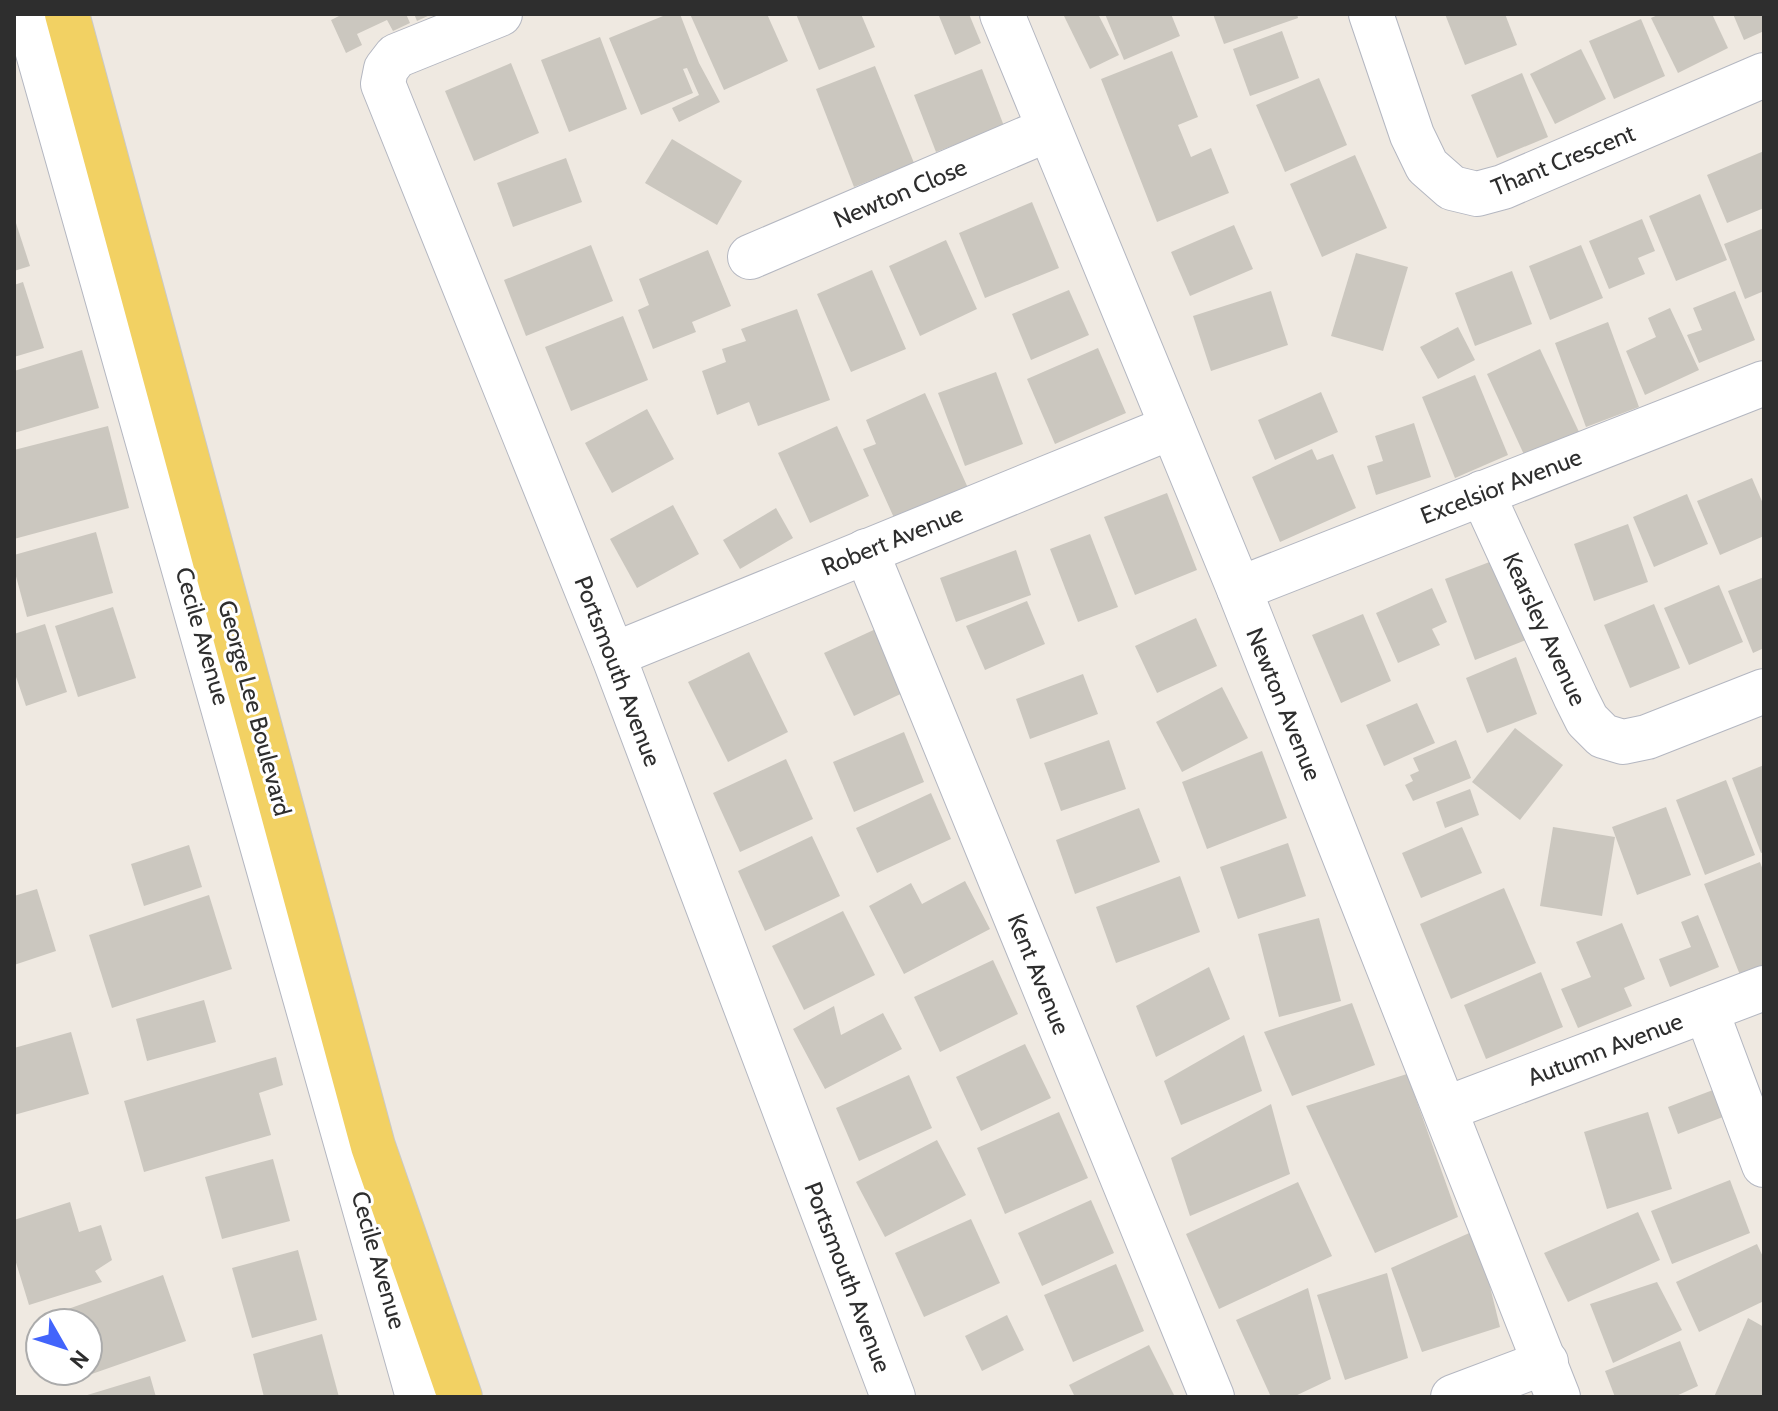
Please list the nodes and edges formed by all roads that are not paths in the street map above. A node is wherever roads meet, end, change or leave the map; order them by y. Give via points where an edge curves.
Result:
1 (27, 14) edge
2 (67, 14) edge
3 (500, 14) edge
4 (1002, 14) edge
5 (1371, 14) edge
6 (1764, 75) edge
7 (1049, 129) junction
8 (750, 257) dead end
9 (1764, 383) edge
10 (1172, 427) junction
11 (1482, 493) junction
12 (866, 551) junction
13 (1239, 589) junction
14 (613, 655) junction
15 (1764, 691) edge
16 (1764, 988) edge
17 (1706, 1010) junction
18 (1445, 1109) junction
19 (1764, 1165) edge
20 (1552, 1380) edge
21 (418, 1397) edge
22 (460, 1397) edge
23 (893, 1397) edge
24 (1212, 1397) edge
25 (1453, 1397) edge

1 - 21 street, Cecile Avenue
2 - 22 main road, George Lee Boulevard via 373,1146
3 - 14 street, Portsmouth Avenue via 396,56 383,84
4 - 7 street, Newton Avenue
5 - 6 street, Thant Crescent via 1427,166 1452,188 1477,194
7 - 8 street, Newton Close
7 - 10 street, Newton Avenue
9 - 11 street, Excelsior Avenue
10 - 12 street, Robert Avenue
10 - 13 street, Newton Avenue
11 - 13 street, Excelsior Avenue
11 - 15 street, Kearsley Avenue via 1576,698 1603,736 1623,742 1647,737
12 - 14 street, Robert Avenue
12 - 24 street, Kent Avenue
13 - 18 street, Newton Avenue
14 - 23 street, Portsmouth Avenue
16 - 17 street, Autumn Avenue
17 - 18 street, Autumn Avenue
17 - 19 street
18 - 20 street, Newton Avenue
20 - 25 street

